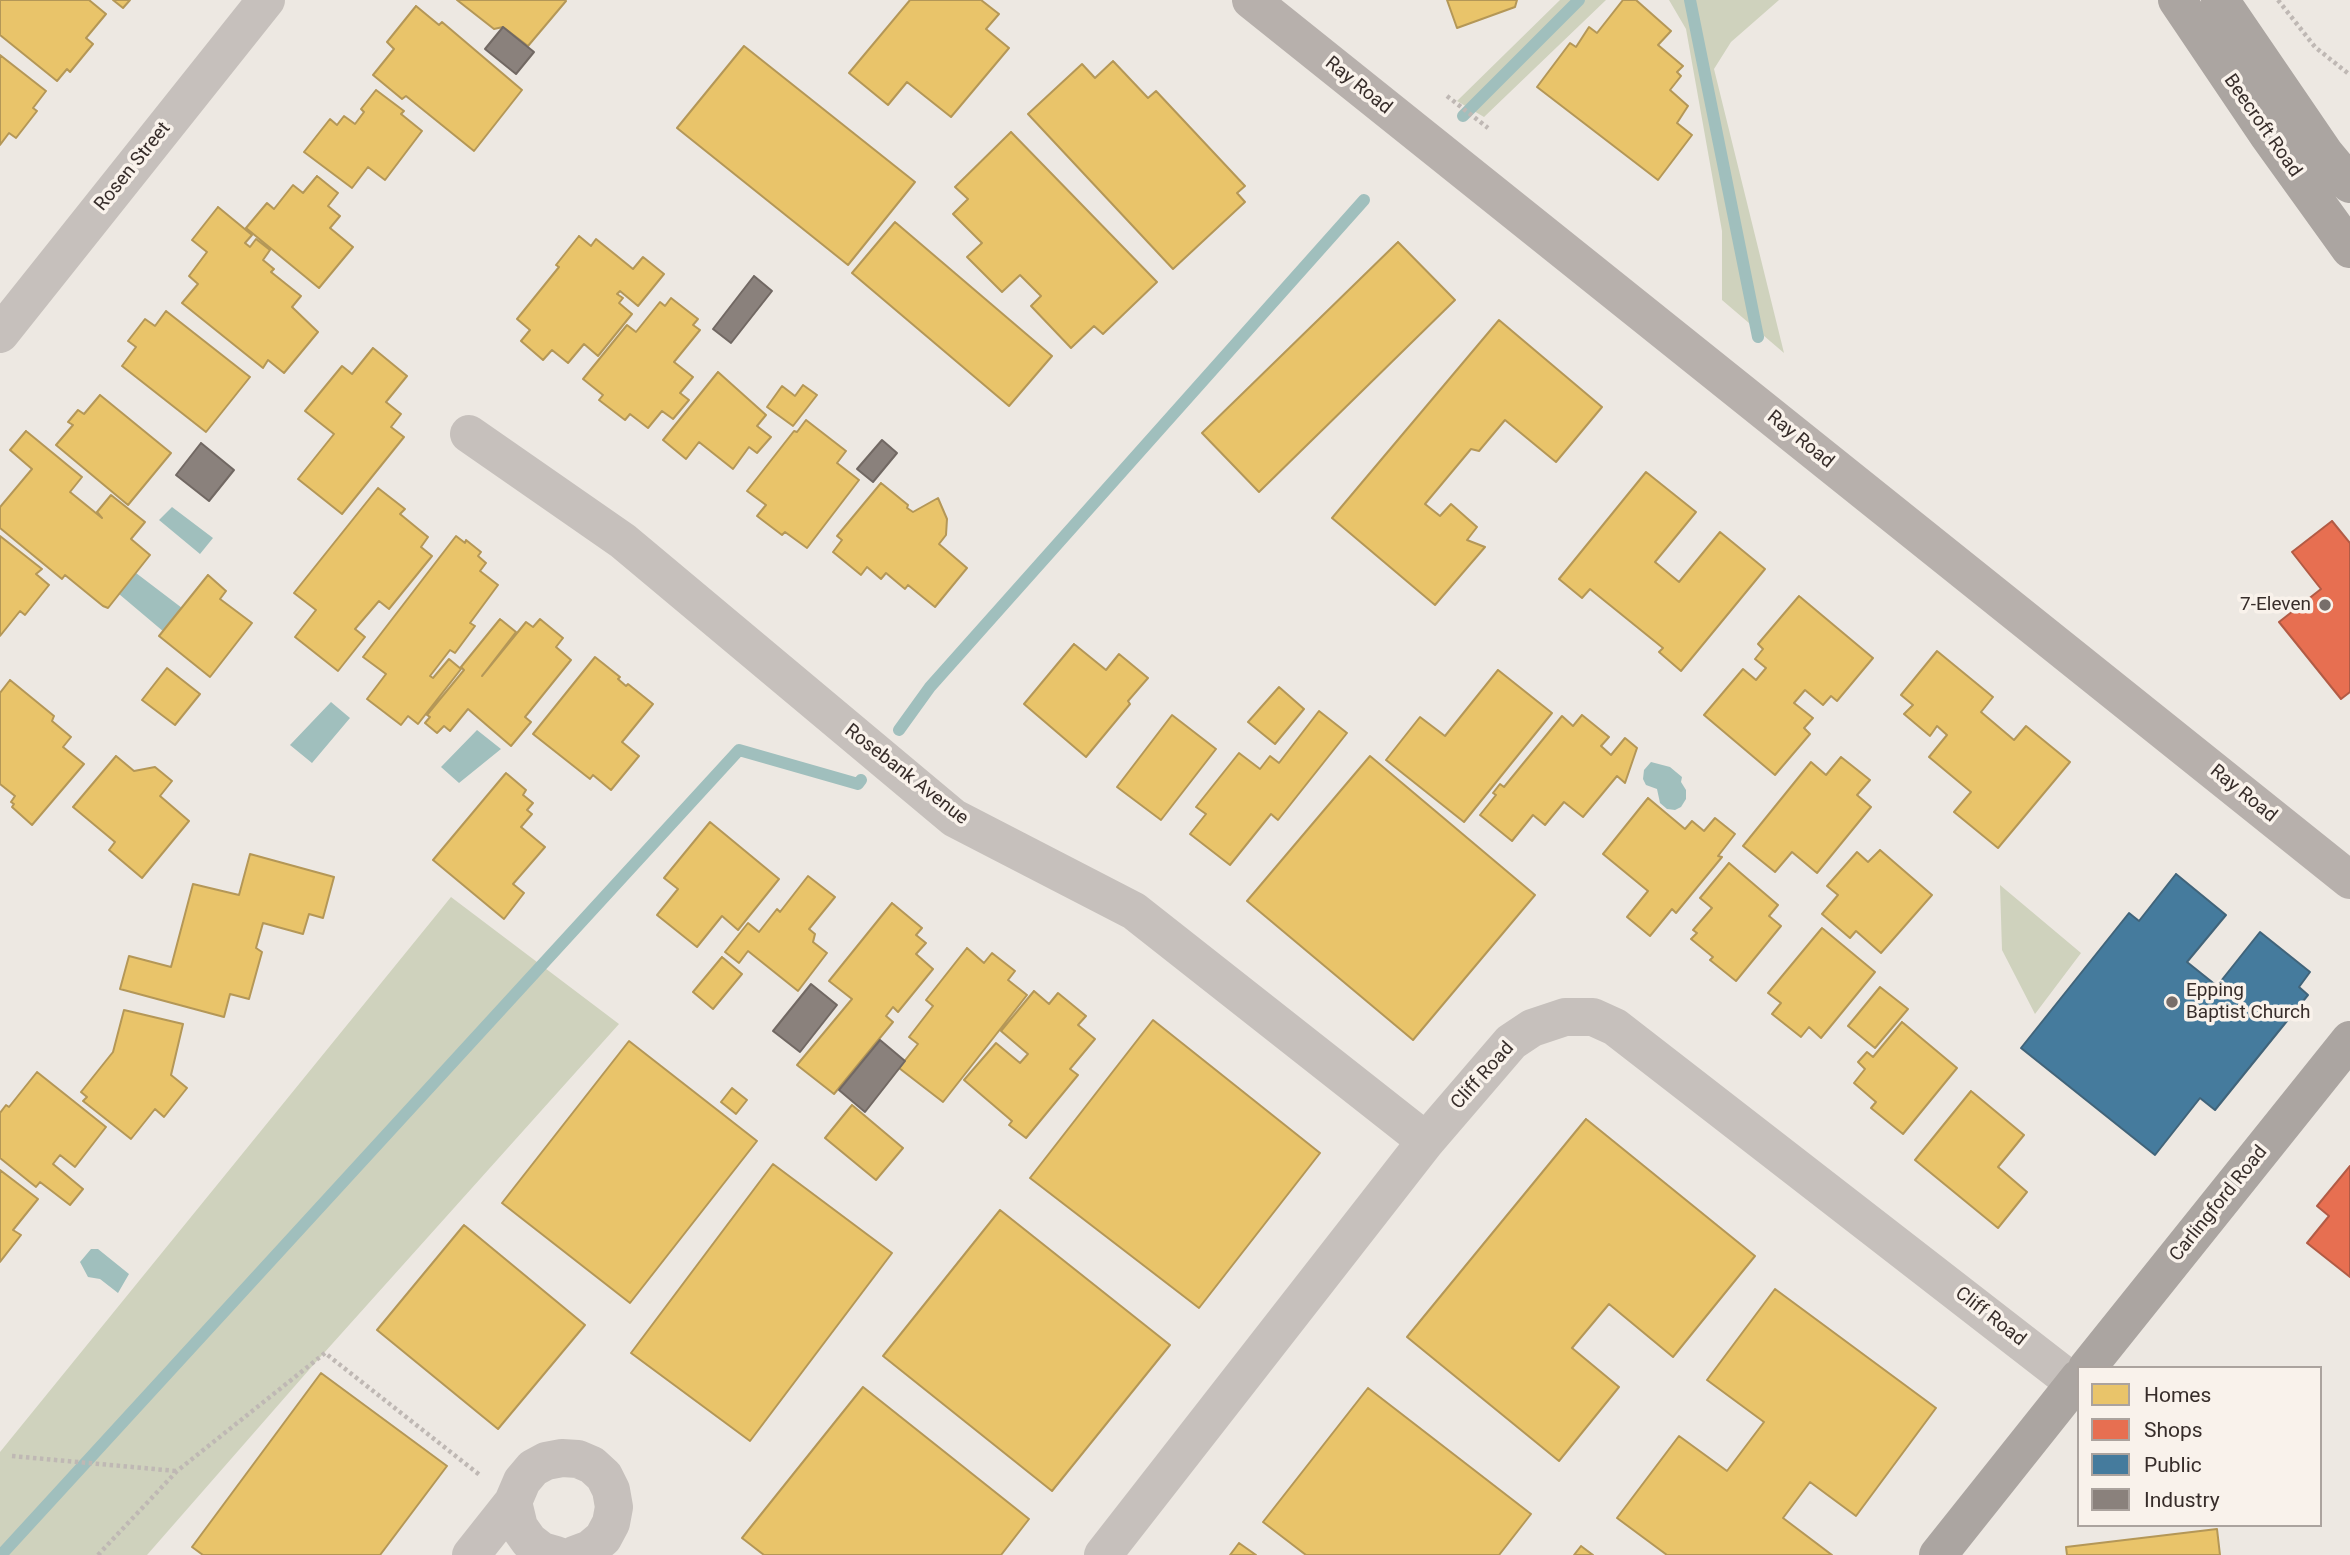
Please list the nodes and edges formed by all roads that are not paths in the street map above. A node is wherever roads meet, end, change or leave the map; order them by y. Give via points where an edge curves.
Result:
1 (266, 0) edge
2 (1251, 0) edge
3 (2177, 0) edge
4 (2220, 0) edge
5 (2350, 184) edge
6 (2350, 249) edge
7 (0, 334) edge
8 (469, 434) dead end
9 (2350, 880) edge
10 (2350, 1040) edge
11 (1426, 1141) junction
12 (2088, 1366) edge
13 (2077, 1374) edge
14 (2077, 1380) edge
15 (513, 1502) junction
16 (575, 1554) edge
17 (471, 1555) edge
18 (1103, 1555) edge
19 (1938, 1555) edge

1 - 7 street, Rosen Street
2 - 9 street, Ray Road
3 - 6 main road, Beecroft Road
4 - 5 main road, Beecroft Road
8 - 11 street, Rosebank Avenue via 623,541 954,818 1134,911
10 - 12 main road, Carlingford Road
11 - 13 street, Cliff Road via 1511,1042 1532,1028 1565,1017 1593,1017 1615,1027
11 - 18 street, Cliff Road
14 - 19 main road, Carlingford Road
15 - 16 street via 519,1527 529,1541 542,1551
15 - 16 street via 522,1481 546,1461 570,1458 592,1465 611,1490 611,1523 603,1538
15 - 17 street

